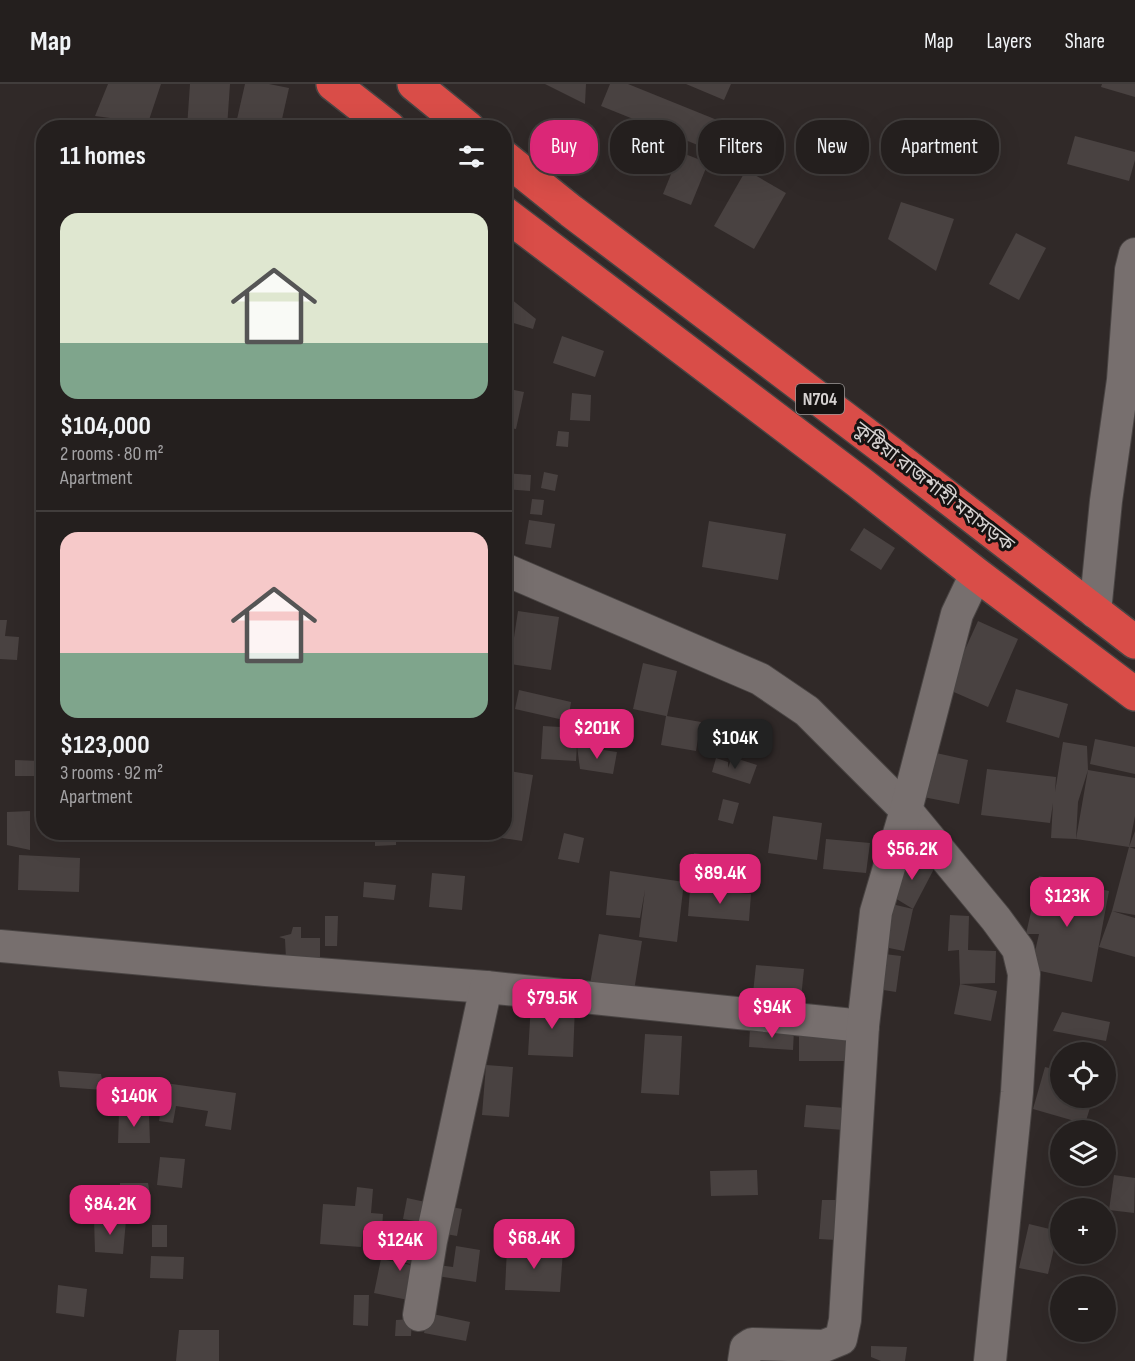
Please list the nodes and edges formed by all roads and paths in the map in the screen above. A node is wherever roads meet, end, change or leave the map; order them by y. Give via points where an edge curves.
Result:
1 (333, 84) edge
2 (414, 84) edge
3 (379, 120) edge
4 (458, 120) edge
5 (512, 163) edge
6 (512, 219) edge
7 (1135, 254) edge
8 (889, 452) junction
9 (859, 482) junction
10 (512, 572) edge
11 (976, 574) junction
12 (1095, 612) junction
13 (1135, 642) edge
14 (1135, 694) edge
15 (906, 810) junction
16 (0, 946) edge
17 (486, 987) junction
18 (862, 1026) junction
19 (419, 1315) dead end
20 (744, 1361) edge
21 (990, 1361) edge

1 - 3 highway
2 - 4 highway
5 - 8 highway, কুষ্টিয়া রাজশাহী মহাসড়ক / N704
6 - 9 highway, N704
7 - 12 street via 1124,380
8 - 9 highway
8 - 12 highway, কুষ্টিয়া রাজশাহী মহাসড়ক / N704
9 - 11 highway, N704
10 - 15 street via 760,679 807,711
11 - 14 highway, N704
11 - 15 street via 957,614
12 - 13 highway, কুষ্টিয়া রাজশাহী মহাসড়ক / N704
15 - 18 street via 876,912
15 - 21 street via 1018,948 1024,974 1017,1092
16 - 17 street
17 - 18 street
17 - 19 street via 431,1241
18 - 20 street via 841,1339 824,1346 753,1344 746,1348

